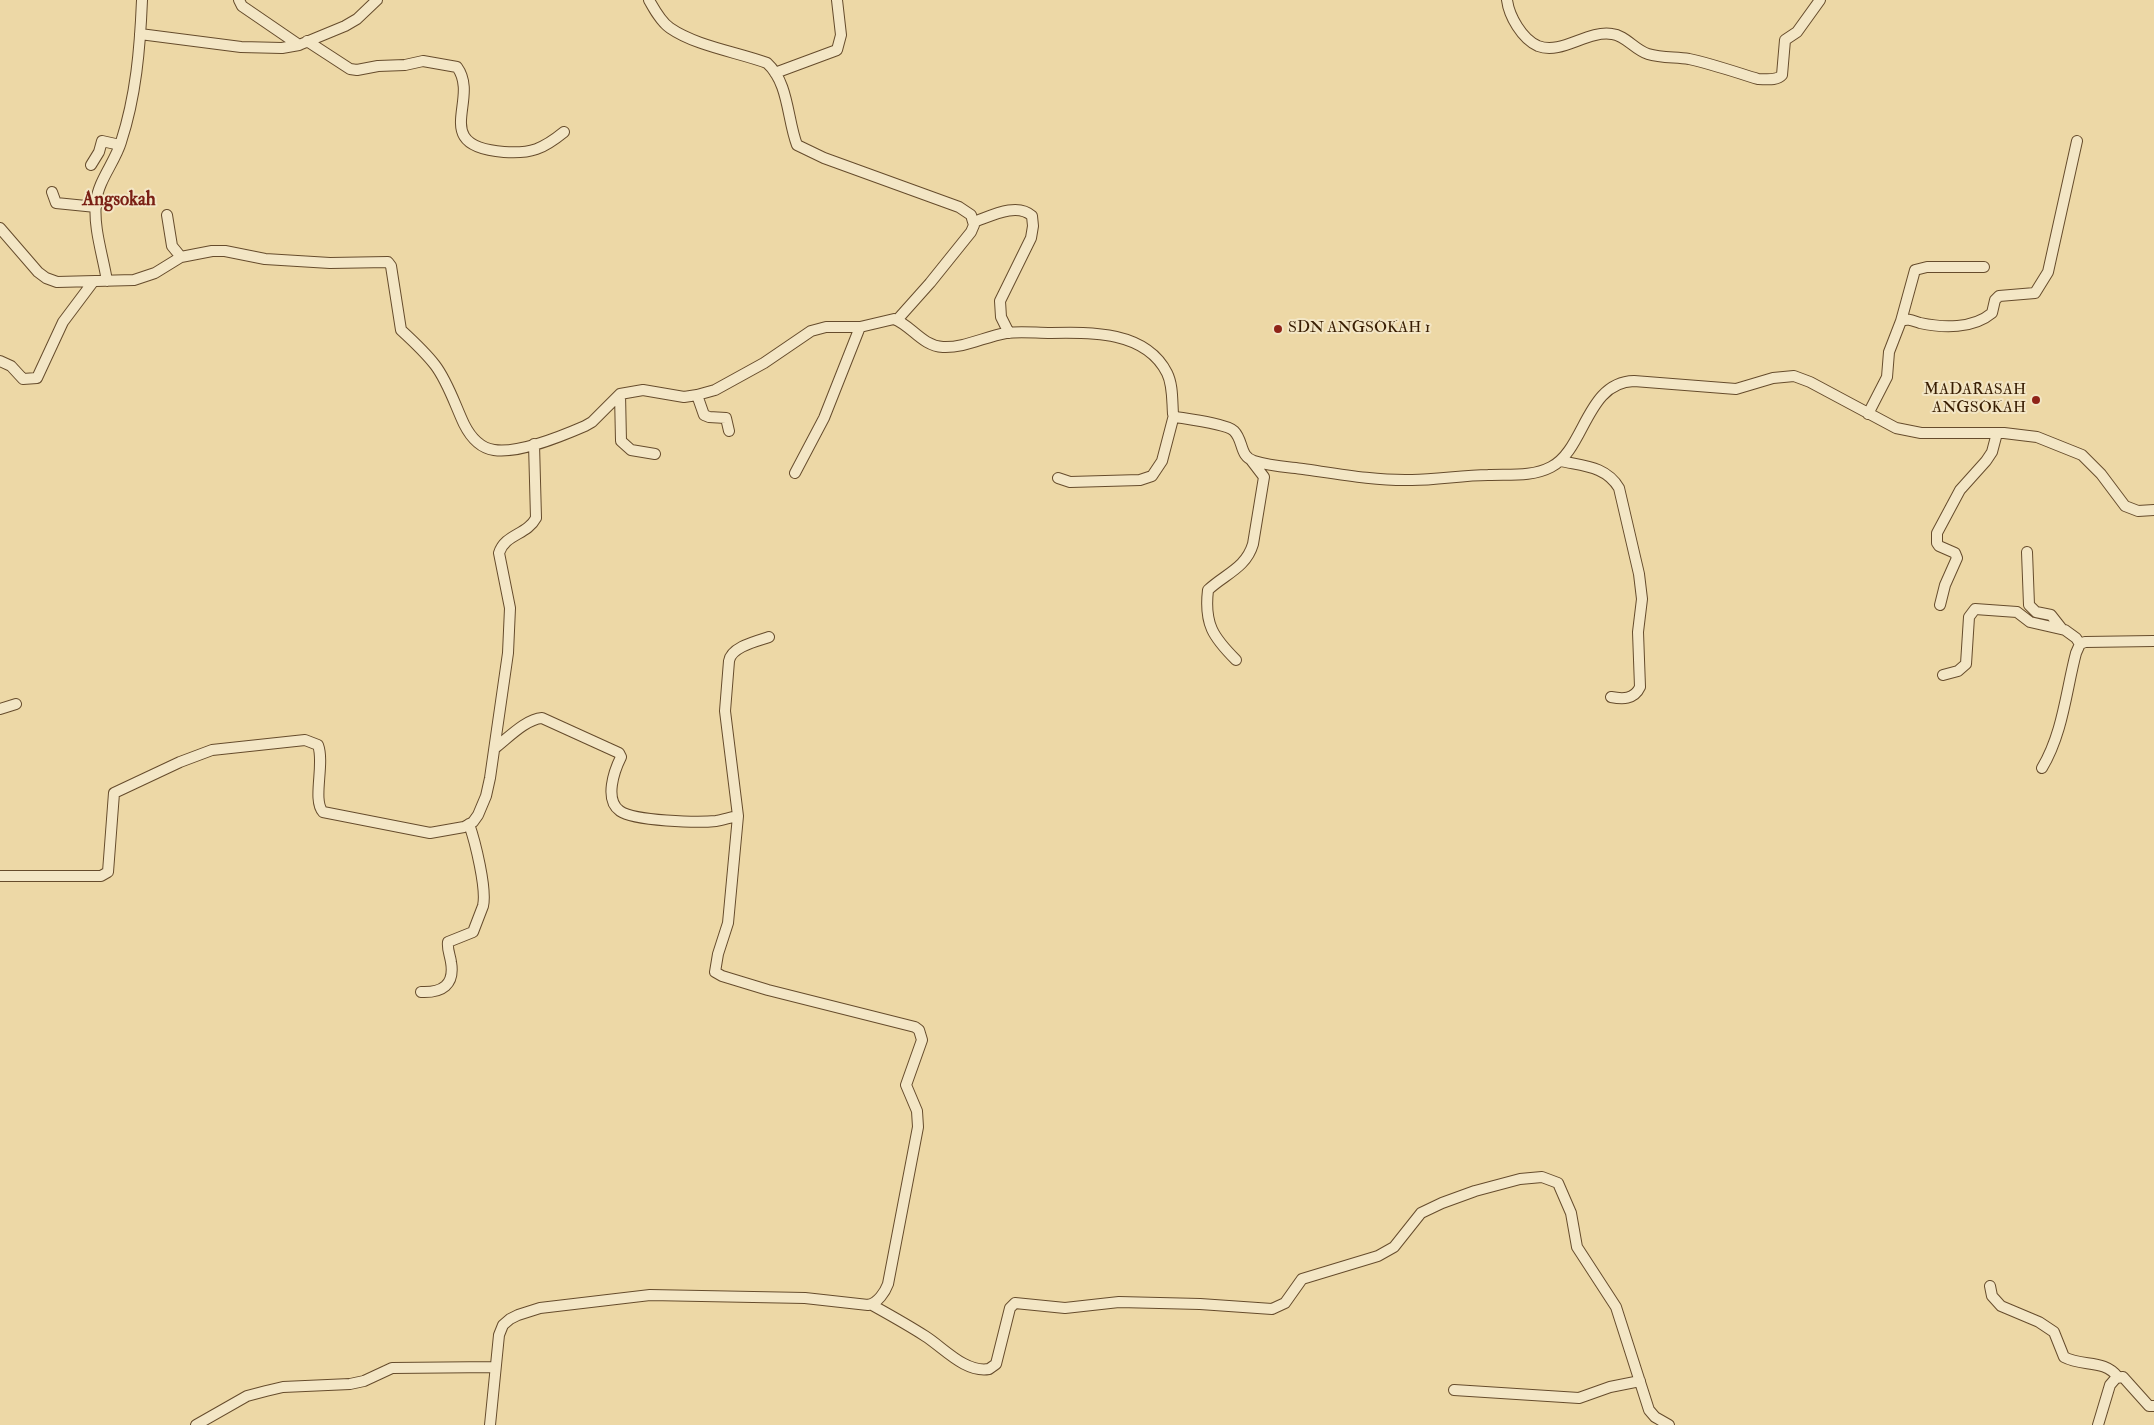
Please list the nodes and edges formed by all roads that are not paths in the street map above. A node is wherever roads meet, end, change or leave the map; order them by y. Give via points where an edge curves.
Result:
1 (142, 0) edge
2 (239, 0) edge
3 (376, 0) edge
4 (649, 0) edge
5 (837, 0) edge
6 (1507, 0) edge
7 (1820, 0) edge
8 (140, 34) junction
9 (303, 43) junction
10 (775, 72) junction
11 (564, 132) dead end
12 (2077, 141) dead end
13 (120, 145) junction
14 (91, 165) dead end
15 (52, 192) dead end
16 (96, 207) junction
17 (167, 215) dead end
18 (974, 222) junction
19 (0, 228) edge
20 (182, 257) junction
21 (1984, 267) dead end
22 (76, 276) dead end
23 (107, 281) junction
24 (57, 282) junction
25 (93, 282) junction
26 (897, 320) junction
27 (1901, 321) junction
28 (860, 327) junction
29 (1009, 333) junction
30 (0, 361) edge
31 (620, 394) junction
32 (697, 396) junction
33 (1868, 414) junction
34 (1174, 415) junction
35 (730, 430) dead end
36 (1997, 433) junction
37 (534, 444) junction
38 (655, 454) dead end
39 (1251, 460) junction
40 (1561, 461) junction
41 (796, 473) dead end
42 (1058, 478) dead end
43 (2154, 510) edge
44 (2027, 552) dead end
45 (1940, 605) dead end
46 (2062, 629) junction
47 (768, 637) dead end
48 (2154, 641) edge
49 (2080, 644) junction
50 (1236, 660) dead end
51 (1943, 675) dead end
52 (1611, 697) dead end
53 (16, 704) dead end
54 (0, 709) edge
55 (495, 748) junction
56 (2042, 768) dead end
57 (738, 816) junction
58 (469, 824) junction
59 (0, 876) edge
60 (421, 992) dead end
61 (1990, 1286) dead end
62 (872, 1304) junction
63 (494, 1367) junction
64 (2118, 1377) junction
65 (1640, 1381) junction
66 (1454, 1390) dead end
67 (2154, 1406) edge
68 (196, 1425) edge
69 (490, 1425) edge
70 (1669, 1425) edge
71 (2098, 1425) edge

1 - 8 street
2 - 9 street via 242,6
3 - 9 street via 357,19
4 - 10 street via 669,28 699,42 767,63
5 - 10 street via 841,35 837,50
6 - 7 street via 1520,31 1540,46 1560,46 1588,36 1612,34 1657,57 1690,60 1767,80 1781,77 1785,40 1798,32
8 - 9 street via 258,48 282,48
8 - 13 street via 135,88
9 - 11 street via 350,69 405,65 423,60 457,67 463,78 461,125 466,140 477,148 506,152 538,150
10 - 18 street via 797,145 959,207 971,215
12 - 27 street via 2051,265 2035,293 1999,296 1989,315 1960,326
13 - 14 street via 102,141
13 - 16 street via 99,189
15 - 16 street via 56,203
16 - 23 street
17 - 20 street via 172,246
18 - 26 street via 961,245
18 - 29 street via 1016,210 1032,216 1031,238 1000,301 1001,317
19 - 24 street via 38,272
20 - 23 street via 147,277
20 - 37 street via 225,251 265,259 330,264 388,262 392,270 400,330 435,366 472,437 482,446 494,450
21 - 27 street via 1915,270
22 - 24 street
23 - 25 street
24 - 25 street
25 - 30 street via 63,322 37,378 22,379 11,366
26 - 28 street
26 - 29 street via 939,347 963,345
27 - 33 street via 1889,352 1887,377
28 - 32 street via 826,327 812,331 764,362
28 - 41 street via 824,418
29 - 34 street via 1095,332 1148,350 1168,376
31 - 32 street via 643,390
31 - 37 street via 586,426
31 - 38 street via 621,440 631,450
32 - 35 street via 704,415 726,418
33 - 36 street via 1890,426 1921,433
33 - 40 street via 1794,376 1773,378 1736,390 1630,381 1601,397
34 - 39 street via 1229,428 1237,435 1244,455
34 - 42 street via 1162,461 1152,476 1140,480 1070,482
36 - 43 street via 2037,437 2076,451 2096,469 2125,506 2138,511
36 - 45 street via 1992,452 1960,490 1937,533 1939,546 1957,558
37 - 55 street via 536,518 527,530 510,538 499,553 510,608 508,653
39 - 40 street via 1316,471 1412,480 1522,475 1546,470
39 - 50 street via 1264,477 1251,553 1238,568 1208,590 1207,602 1212,633
40 - 52 street via 1600,470 1614,480 1619,488 1637,565 1642,599 1638,632 1640,687 1631,697
44 - 46 street via 2029,605 2036,612 2051,614
46 - 49 street
46 - 51 street via 2030,622 2017,612 1975,609 1969,618 1966,664 1958,671
47 - 57 street via 730,656 725,711
48 - 49 street
49 - 56 street via 2056,739
53 - 54 street
55 - 57 street via 529,722 542,718 619,753 621,757 611,785 620,811 646,818 682,821 715,821
55 - 58 street via 486,796 478,815
57 - 62 street via 728,923 715,972 768,990 915,1027 921,1035 906,1084 917,1111 918,1127 888,1284
58 - 59 street via 441,832 420,832 323,812 319,804 322,755 318,745 305,740 242,746 195,756 114,793 106,874
58 - 60 street via 478,858 484,899 482,907 473,932 448,942 451,965 448,984 436,992
61 - 64 street via 1992,1296 2001,1306 2054,1332 2064,1357 2076,1362 2102,1364
62 - 63 street via 805,1298 650,1294 540,1308 518,1315 503,1325 498,1335
62 - 65 street via 926,1336 957,1360 985,1369 996,1364 1010,1308 1015,1303 1065,1308 1119,1302 1272,1309 1285,1302 1302,1279 1384,1254 1426,1210 1475,1191 1520,1179 1542,1177 1561,1187 1571,1213 1577,1247 1616,1306
63 - 68 street via 392,1368 350,1384 266,1391 247,1396
63 - 69 street
64 - 67 street via 2126,1379 2149,1406
64 - 71 street via 2111,1382
65 - 66 street via 1579,1398
65 - 70 street via 1649,1410

